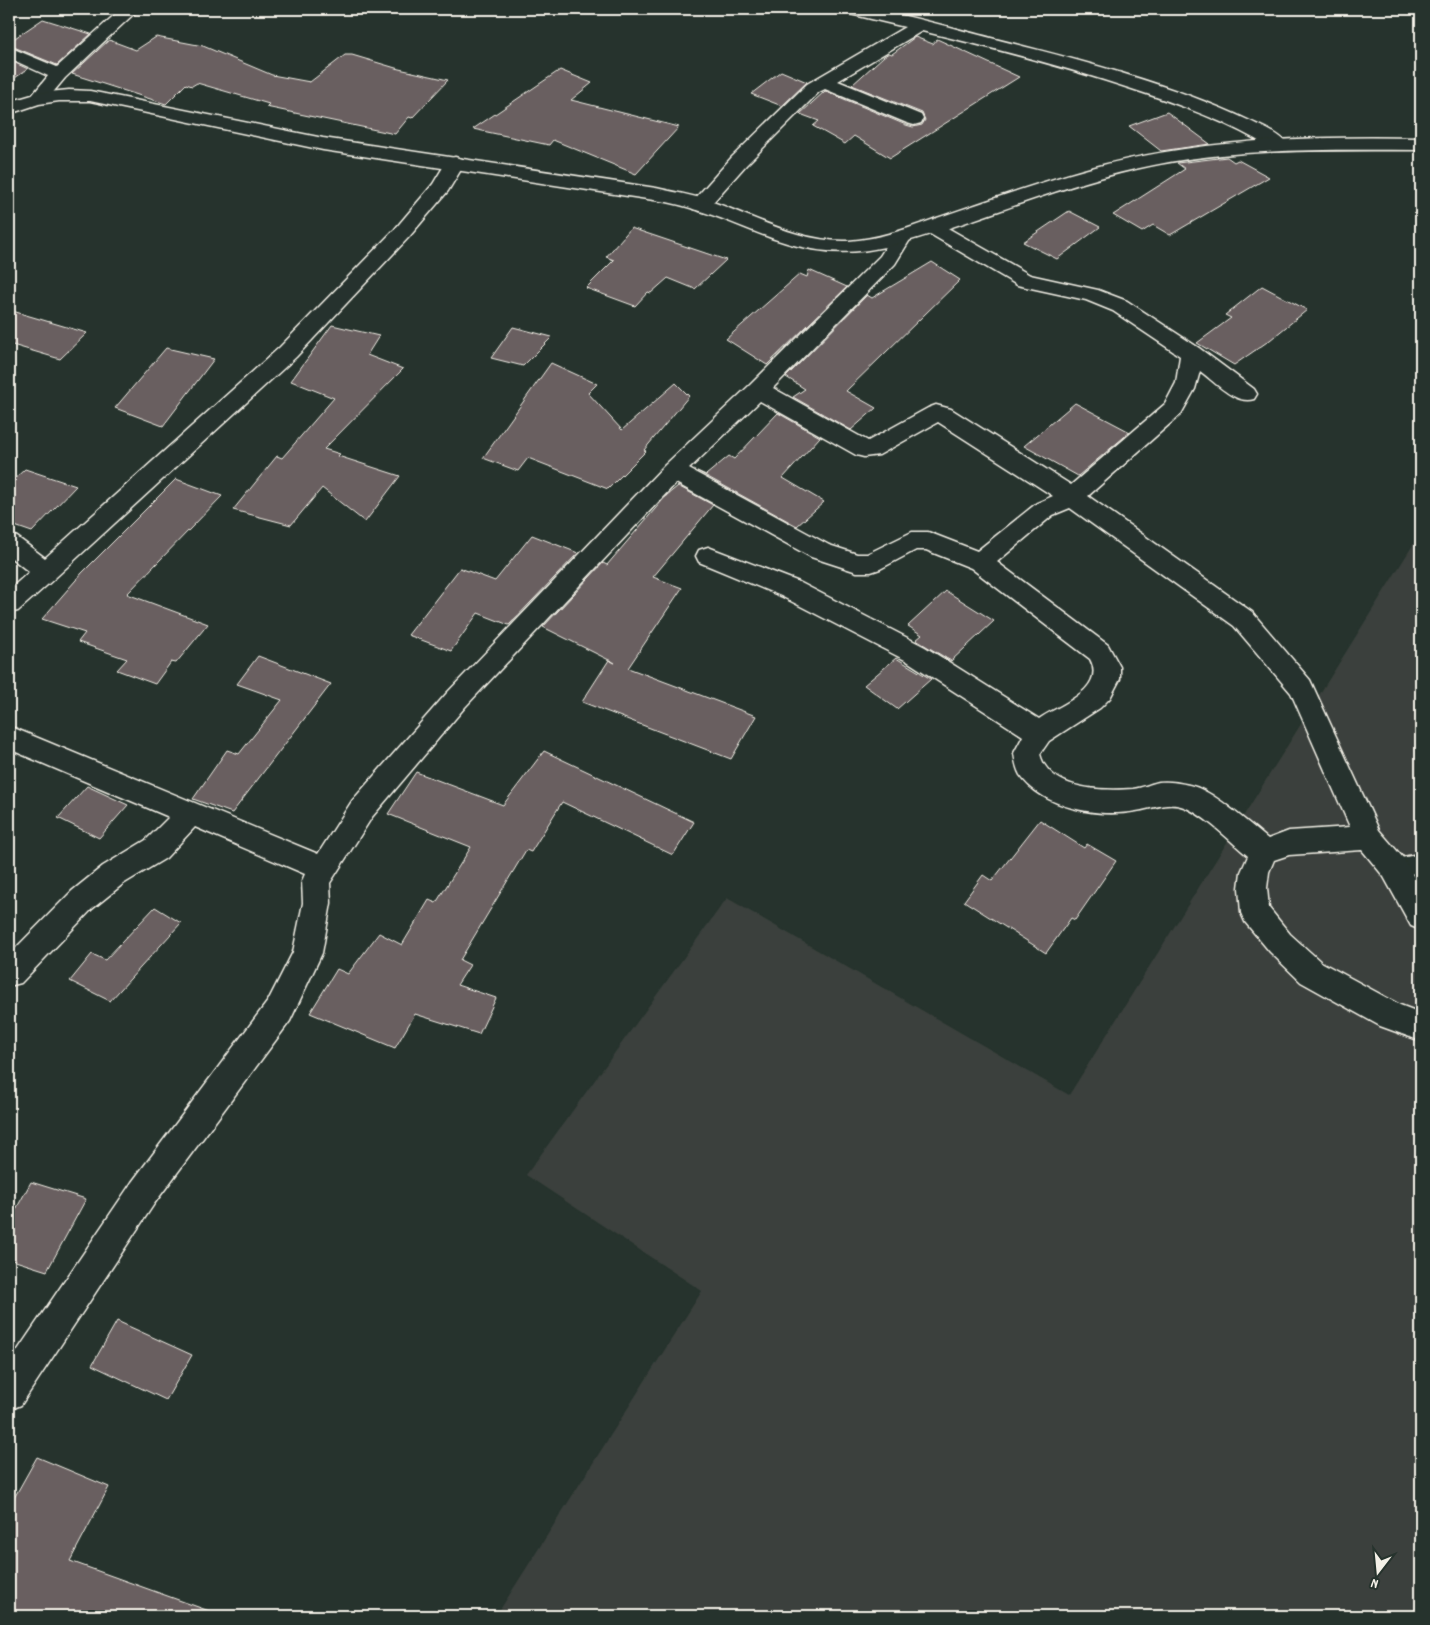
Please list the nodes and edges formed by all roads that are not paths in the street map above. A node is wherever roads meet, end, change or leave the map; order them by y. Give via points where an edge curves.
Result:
1 (131, 9) edge
2 (852, 9) edge
3 (919, 26) junction
4 (9, 52) edge
5 (59, 74) junction
6 (824, 82) junction
7 (39, 98) junction
8 (9, 109) edge
9 (914, 119) dead end
10 (1421, 144) edge
11 (1279, 145) junction
12 (455, 163) junction
13 (700, 204) junction
14 (932, 227) junction
15 (901, 238) junction
16 (1191, 353) junction
17 (758, 390) junction
18 (1246, 394) dead end
19 (673, 470) junction
20 (1072, 497) junction
21 (9, 543) edge
22 (708, 556) dead end
23 (980, 562) junction
24 (46, 572) junction
25 (9, 604) edge
26 (1039, 733) junction
27 (9, 737) edge
28 (190, 814) junction
29 (1369, 838) junction
30 (1264, 852) junction
31 (1421, 863) edge
32 (1394, 868) junction
33 (323, 869) junction
34 (1421, 917) edge
35 (12, 974) dead end
36 (1421, 1027) edge
37 (9, 1394) edge

1 - 5 street
2 - 3 street
3 - 6 street
3 - 11 street via 1133,83 1224,116
4 - 5 street
5 - 7 street
6 - 9 street
6 - 13 street via 813,88
7 - 8 street
7 - 12 street via 60,94 90,96 323,144
10 - 11 street
11 - 14 street via 1212,150 1096,172
12 - 13 street via 656,194
12 - 24 street via 440,187 402,232 288,352
13 - 15 street via 759,229 803,242 850,247
14 - 15 street
14 - 16 street via 1024,280 1120,306
15 - 17 street via 888,260
16 - 18 street
16 - 20 street via 1185,392 1173,409
17 - 19 street
17 - 20 street via 864,449 871,449 936,413 943,414
19 - 23 street via 840,559 871,563 912,540 928,541
19 - 33 street via 456,700 362,809
20 - 23 street via 1045,509
20 - 29 street via 1243,619 1301,687
21 - 24 street
22 - 26 street via 790,589 908,650
23 - 26 street via 1099,652 1107,662 1108,674 1094,700
24 - 25 street
26 - 30 street via 1027,753 1030,767 1045,783 1070,796 1104,801 1135,800 1161,793 1189,796
27 - 28 street
28 - 33 street
28 - 35 street via 156,849 113,875 82,900
29 - 30 street via 1289,843
29 - 32 street
30 - 36 street via 1255,872 1255,913 1280,942 1311,972 1391,1016
31 - 32 lane
32 - 34 street
33 - 37 street via 316,881 317,902 307,953 279,1011 143,1193

